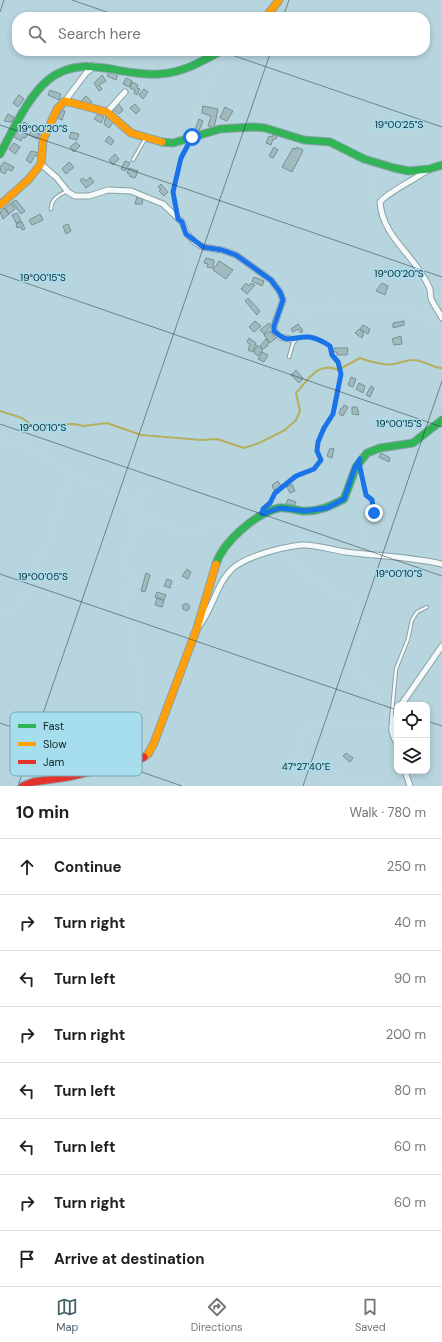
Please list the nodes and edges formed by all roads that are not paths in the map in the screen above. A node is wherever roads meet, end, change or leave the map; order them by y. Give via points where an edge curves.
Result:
1 (279, 0) edge
2 (270, 12) edge
3 (212, 56) edge
4 (95, 66) junction
5 (125, 92) dead end
6 (65, 100) junction
7 (107, 112) junction
8 (145, 138) junction
9 (0, 154) edge
10 (133, 160) dead end
11 (41, 164) junction
12 (442, 165) edge
13 (429, 169) junction
14 (67, 191) junction
15 (0, 205) edge
16 (51, 209) dead end
17 (442, 318) edge
18 (294, 340) joint
19 (289, 357) dead end
20 (442, 420) edge
21 (442, 564) edge
22 (427, 607) dead end
23 (197, 628) junction
24 (442, 646) edge
25 (403, 702) edge
26 (394, 717) edge
27 (390, 723) junction
28 (394, 738) edge
29 (142, 758) edge
30 (406, 774) edge
31 (70, 776) edge
32 (23, 786) edge
33 (410, 786) edge

1 - 2 street
3 - 4 street via 172,72 144,74
4 - 6 street via 86,73
4 - 9 street via 79,64 64,69 49,79 39,89
5 - 7 street
6 - 7 street
6 - 11 street via 57,109 43,140
7 - 8 street via 131,133
8 - 10 lane
8 - 13 street via 173,143 220,129 265,128 304,140 330,142 370,161 409,171
11 - 14 street
11 - 15 street via 28,180
12 - 13 street
13 - 17 street via 385,196 380,206 381,215 388,229 429,287 431,298
14 - 16 lane via 54,200
14 - 18 street via 75,196 89,196 108,190 131,191 163,204 196,243 236,255 271,280 283,300 274,331 280,337
18 - 19 lane
20 - 23 street via 413,443 376,449 364,455 355,467 344,499 335,504 327,508 305,511 280,508 262,514 245,527 227,543 218,558
21 - 23 street via 417,558 302,545 270,552 233,568
22 - 27 lane via 417,612 412,620 396,670
23 - 29 street via 154,743
24 - 25 street
26 - 27 street
27 - 28 street
30 - 33 street
31 - 32 street

